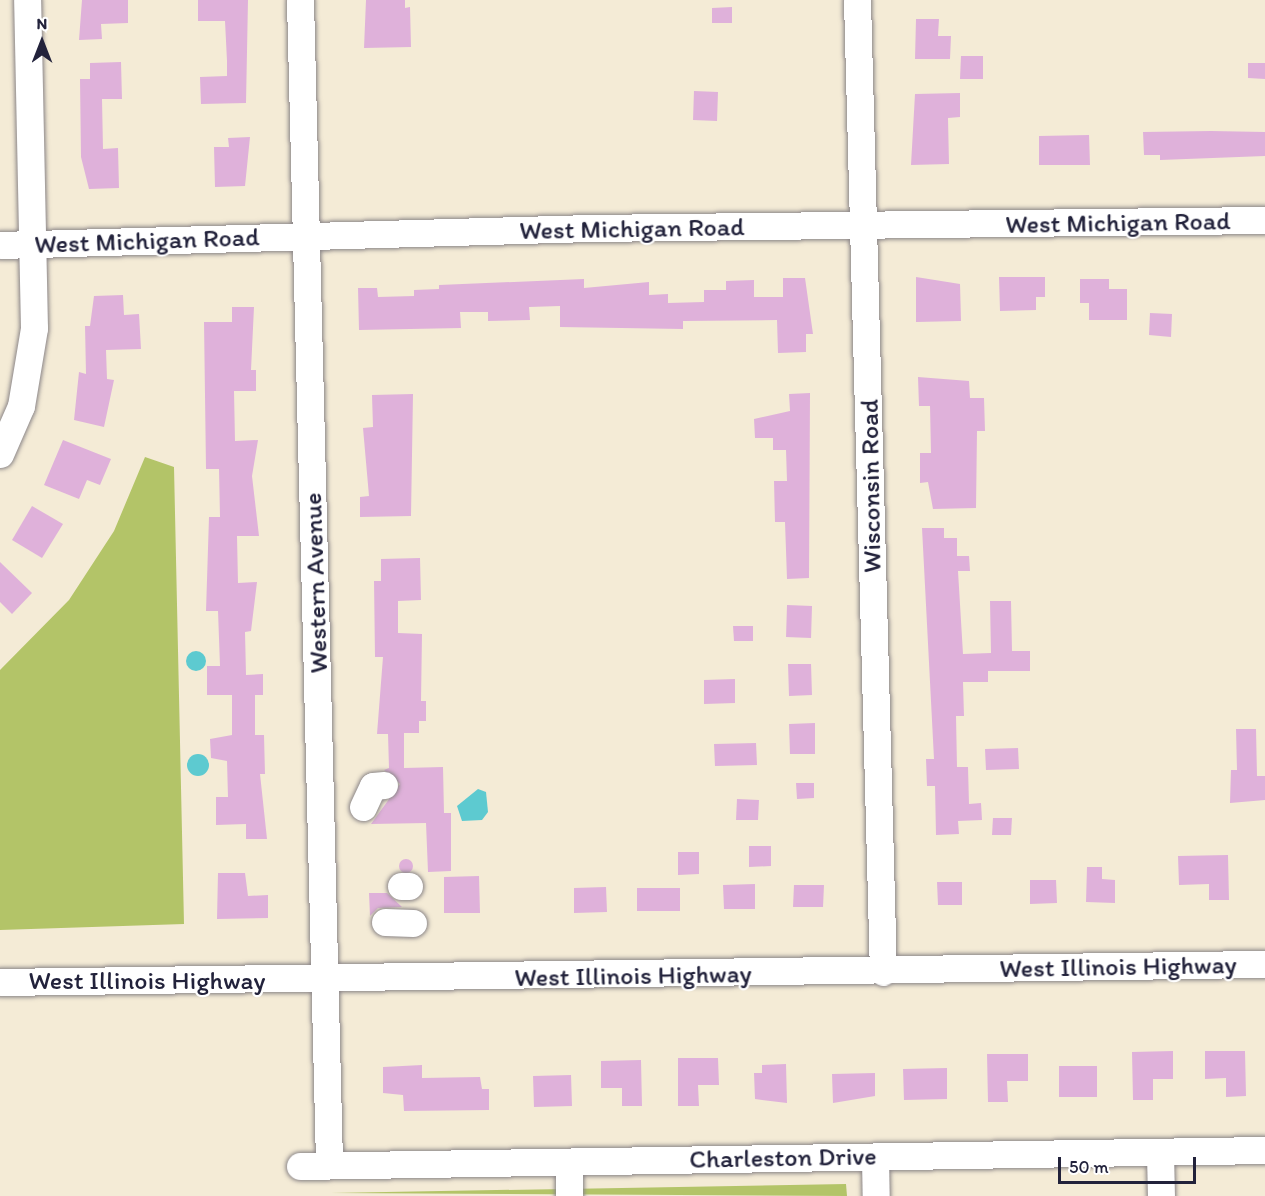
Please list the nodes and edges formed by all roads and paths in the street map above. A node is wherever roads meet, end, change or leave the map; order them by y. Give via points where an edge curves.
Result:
1 (27, 0) edge
2 (300, 0) edge
3 (857, 0) edge
4 (1265, 220) edge
5 (867, 228) junction
6 (307, 237) junction
7 (31, 244) junction
8 (0, 245) edge
9 (0, 454) edge
10 (384, 785) dead end
11 (363, 807) dead end
12 (385, 922) dead end
13 (413, 923) dead end
14 (1265, 964) edge
15 (883, 972) junction
16 (324, 981) junction
17 (0, 982) edge
18 (1265, 1150) edge
19 (1160, 1153) junction
20 (875, 1156) junction
21 (569, 1162) junction
22 (329, 1165) junction
23 (300, 1166) dead end
24 (569, 1196) edge
25 (876, 1196) edge
26 (1161, 1196) edge

1 - 7 street
2 - 6 street, Western Avenue
3 - 5 street, Wisconsin Road
4 - 5 street, West Michigan Road
5 - 6 street, West Michigan Road
5 - 15 street, Wisconsin Road
6 - 7 street, West Michigan Road
6 - 16 street, Western Avenue
7 - 8 street, West Michigan Road
7 - 9 street via 34,328 21,406
10 - 11 street via 373,786
12 - 13 street
14 - 15 street, West Illinois Highway
15 - 16 street, West Illinois Highway
16 - 17 street, West Illinois Highway
16 - 22 street, Western Avenue
18 - 19 street, Charleston Drive
19 - 20 street, Charleston Drive
19 - 26 street
20 - 21 street, Charleston Drive
20 - 25 street
21 - 22 street, Charleston Drive
21 - 24 street
22 - 23 street, Charleston Drive

